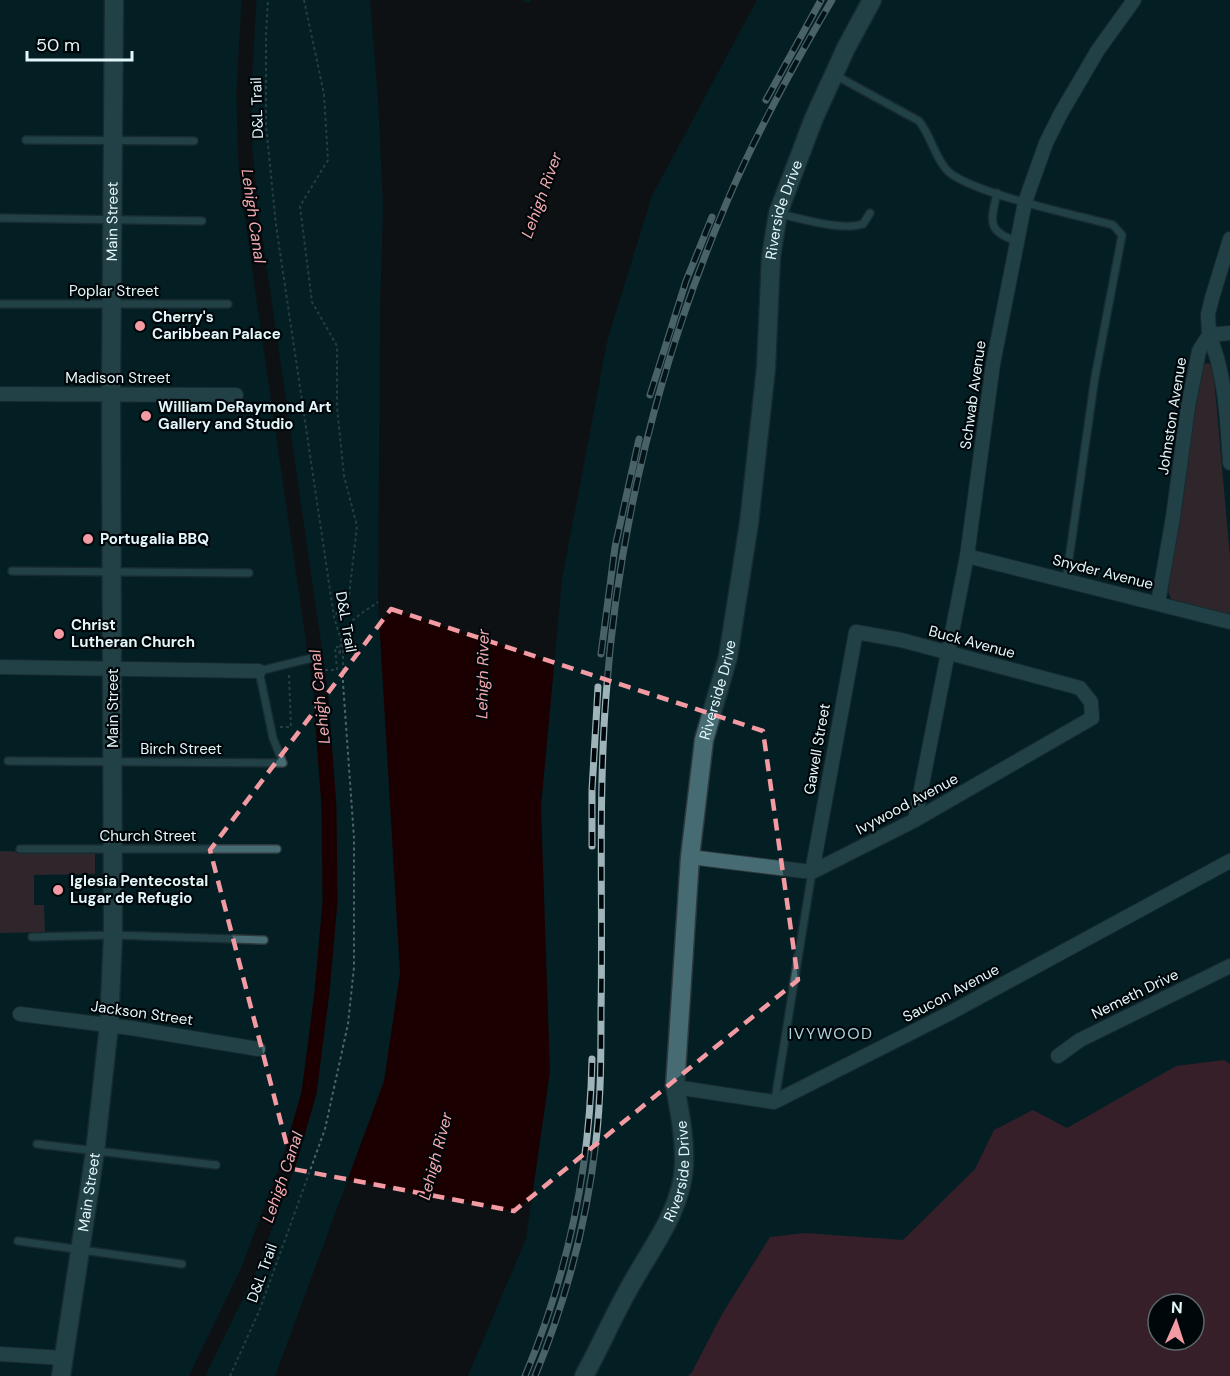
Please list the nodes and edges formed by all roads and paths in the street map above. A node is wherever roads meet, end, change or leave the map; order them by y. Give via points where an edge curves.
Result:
1 (114, 0) edge
2 (268, 0) edge
3 (304, 0) edge
4 (872, 0) edge
5 (1134, 0) edge
6 (835, 75) junction
7 (26, 140) dead end
8 (114, 141) junction
9 (195, 141) dead end
10 (997, 193) junction
11 (1025, 202) junction
12 (778, 213) junction
13 (870, 213) dead end
14 (0, 218) edge
15 (113, 219) junction
16 (202, 221) dead end
17 (1230, 239) edge
18 (1018, 241) junction
19 (0, 304) edge
20 (112, 304) junction
21 (228, 304) dead end
22 (1230, 333) edge
23 (1209, 335) junction
24 (0, 394) edge
25 (111, 394) junction
26 (236, 395) dead end
27 (1230, 463) edge
28 (967, 556) junction
29 (12, 571) dead end
30 (112, 572) junction
31 (249, 573) dead end
32 (1066, 580) junction
33 (378, 602) dead end
34 (1158, 603) junction
35 (334, 617) junction
36 (1230, 622) edge
37 (856, 632) joint
38 (340, 638) junction
39 (946, 654) junction
40 (316, 657) dead end
41 (0, 667) edge
42 (114, 668) junction
43 (289, 669) dead end
44 (303, 669) dead end
45 (259, 671) junction
46 (1080, 688) joint
47 (271, 727) junction
48 (8, 761) dead end
49 (114, 762) junction
50 (915, 820) junction
51 (20, 849) dead end
52 (277, 849) dead end
53 (113, 850) junction
54 (690, 857) junction
55 (1230, 861) edge
56 (812, 872) junction
57 (113, 935) junction
58 (32, 937) dead end
59 (264, 940) dead end
60 (1230, 966) edge
61 (20, 1014) dead end
62 (109, 1025) junction
63 (258, 1049) dead end
64 (1058, 1056) dead end
65 (675, 1087) junction
66 (774, 1102) junction
67 (37, 1144) dead end
68 (95, 1152) junction
69 (216, 1165) dead end
70 (18, 1241) dead end
71 (81, 1249) junction
72 (182, 1263) dead end
73 (0, 1354) edge
74 (62, 1367) edge
75 (230, 1376) edge
76 (584, 1376) edge

1 - 8 street, Main Street
2 - 35 path, D&L Trail via 266,125 276,225
3 - 35 path via 324,94 328,160 300,206 312,302 337,346 337,407 344,476 357,526 349,596
4 - 6 street, Riverside Drive
5 - 11 street, Schwab Avenue via 1098,50 1061,113
6 - 10 lane via 919,120 947,171
6 - 12 street, Riverside Drive
7 - 8 lane
8 - 9 lane
8 - 15 street, Main Street
10 - 11 lane
10 - 18 lane via 992,224 996,232
11 - 18 street, Schwab Avenue
11 - 32 lane via 1113,225 1122,235 1095,377
12 - 13 lane via 825,224 856,226 863,224
12 - 54 street, Riverside Drive via 750,515 728,657 704,740
14 - 15 lane
15 - 16 lane
15 - 20 street, Main Street
17 - 23 street, Johnston Avenue via 1208,314
18 - 28 street, Schwab Avenue via 993,364
19 - 20 lane, Poplar Street
20 - 21 lane, Poplar Street
20 - 25 street, Main Street
22 - 23 street
23 - 27 street via 1217,354
23 - 34 street, Johnston Avenue via 1199,351 1188,406
24 - 25 street, Madison Street
25 - 26 street, Madison Street
25 - 30 street, Main Street
28 - 32 street, Snyder Avenue
28 - 39 street, Schwab Avenue
29 - 30 lane
30 - 31 lane
30 - 42 street, Main Street
32 - 34 street, Snyder Avenue
33 - 38 path via 353,620
34 - 36 street, Snyder Avenue
35 - 38 path, D&L Trail
37 - 39 street, Buck Avenue
37 - 56 street, Gawell Street
38 - 44 path via 340,655 335,647 337,670
38 - 75 path, D&L Trail via 354,869 354,967 348,1024 325,1129 260,1309
39 - 46 street, Buck Avenue
39 - 50 street, Schwab Avenue
40 - 45 lane
41 - 42 street
42 - 45 street
42 - 49 street, Main Street
43 - 47 path via 291,727
45 - 47 lane
46 - 50 street, Ivywood Avenue via 1091,702 1092,718
47 - 49 lane, Birch Street via 283,763
48 - 49 lane, Birch Street
49 - 53 street, Main Street
50 - 56 street, Ivywood Avenue
51 - 53 lane, Church Street
52 - 53 lane, Church Street
53 - 57 street, Main Street
54 - 56 street
54 - 65 street, Riverside Drive
55 - 66 street, Saucon Avenue via 960,1008
56 - 66 lane
57 - 58 lane
57 - 59 lane
57 - 62 street, Main Street
60 - 64 street, Nemeth Drive via 1080,1040
61 - 62 street, Jackson Street
62 - 63 street, Jackson Street
62 - 68 street, Main Street
65 - 66 street
65 - 76 street, Riverside Drive via 684,1166 678,1193 670,1217
67 - 68 lane
68 - 69 lane
68 - 71 street, Main Street
70 - 71 lane
71 - 72 lane
71 - 74 street, Main Street
73 - 74 street

